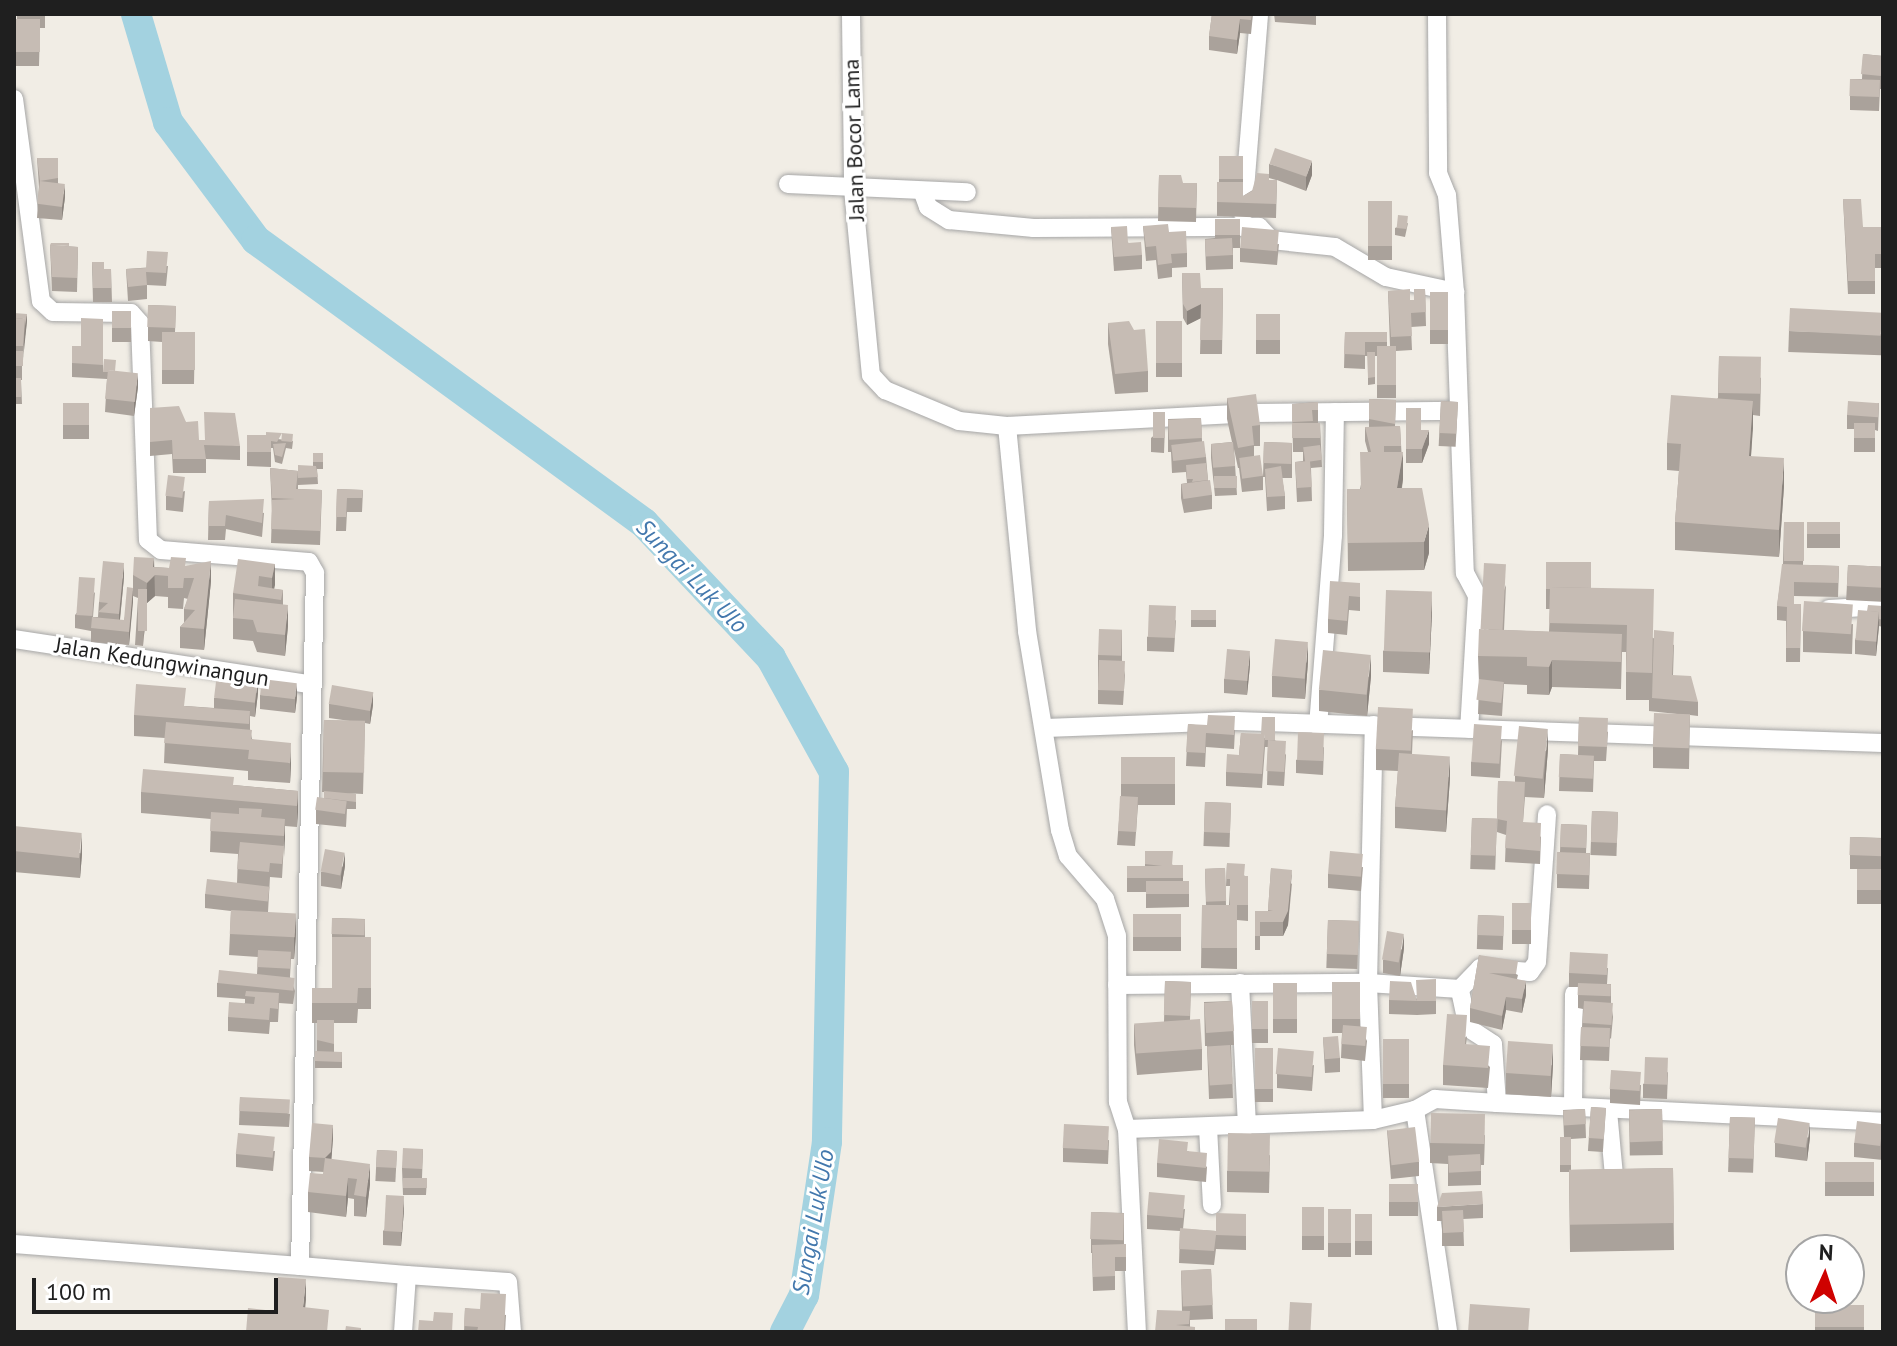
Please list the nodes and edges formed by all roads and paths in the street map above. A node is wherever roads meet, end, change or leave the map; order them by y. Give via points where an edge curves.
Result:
1 (851, 14) edge
2 (1259, 14) edge
3 (1437, 14) edge
4 (14, 99) edge
5 (788, 184) dead end
6 (853, 189) junction
7 (967, 192) dead end
8 (923, 193) junction
9 (1243, 227) junction
10 (1455, 292) junction
11 (1459, 411) junction
12 (1335, 412) junction
13 (1007, 426) junction
14 (1883, 606) edge
15 (1822, 609) edge
16 (14, 639) edge
17 (310, 685) junction
18 (1374, 725) junction
19 (1318, 726) junction
20 (1045, 728) junction
21 (1469, 729) junction
22 (1883, 743) edge
23 (1547, 814) dead end
24 (1240, 983) junction
25 (1368, 983) junction
26 (1117, 985) junction
27 (1449, 988) junction
28 (1574, 994) edge
29 (1497, 1103) junction
30 (1573, 1109) junction
31 (1415, 1110) junction
32 (1608, 1111) junction
33 (1373, 1120) junction
34 (1883, 1122) edge
35 (1247, 1126) junction
36 (1208, 1127) junction
37 (1127, 1129) junction
38 (1614, 1176) edge
39 (1212, 1205) dead end
40 (14, 1244) edge
41 (300, 1266) junction
42 (407, 1275) junction
43 (403, 1332) edge
44 (512, 1332) edge
45 (1137, 1332) edge
46 (1448, 1332) edge

1 - 6 street, Jalan Bocor Lama
2 - 9 street
3 - 10 street via 1438,173 1447,195
4 - 17 street via 41,301 53,312 131,313 140,323 148,540 161,550 312,564
5 - 6 street
6 - 8 street
6 - 13 street, Jalan Bocor Lama via 869,368 876,383 959,421
7 - 8 street
8 - 9 street via 928,207 949,220 1049,228
9 - 10 street via 1259,227 1271,240 1335,247 1386,277
10 - 11 street
11 - 12 street
11 - 21 street via 1465,573 1477,596
12 - 13 street
12 - 19 street via 1333,535
13 - 20 street via 1027,631
14 - 15 street
16 - 17 street, Jalan Kedungwinangun
17 - 41 street
18 - 19 street
18 - 21 street
18 - 25 street
19 - 20 street via 1236,721
20 - 26 street via 1068,856 1105,899 1117,936
21 - 22 street
23 - 27 street via 1534,969 1524,974 1480,968
24 - 25 street
24 - 26 street
24 - 35 street
25 - 27 street
25 - 33 street
26 - 37 street via 1118,1102
27 - 29 street via 1468,1028 1493,1044
28 - 30 street
29 - 30 street
29 - 31 street via 1435,1099
30 - 32 street
31 - 33 street via 1401,1118
31 - 46 street
32 - 34 street
32 - 38 street
33 - 35 street
35 - 36 street
36 - 37 street
36 - 39 street
37 - 45 street
40 - 41 street
41 - 42 street
42 - 43 street
42 - 44 street via 508,1282

